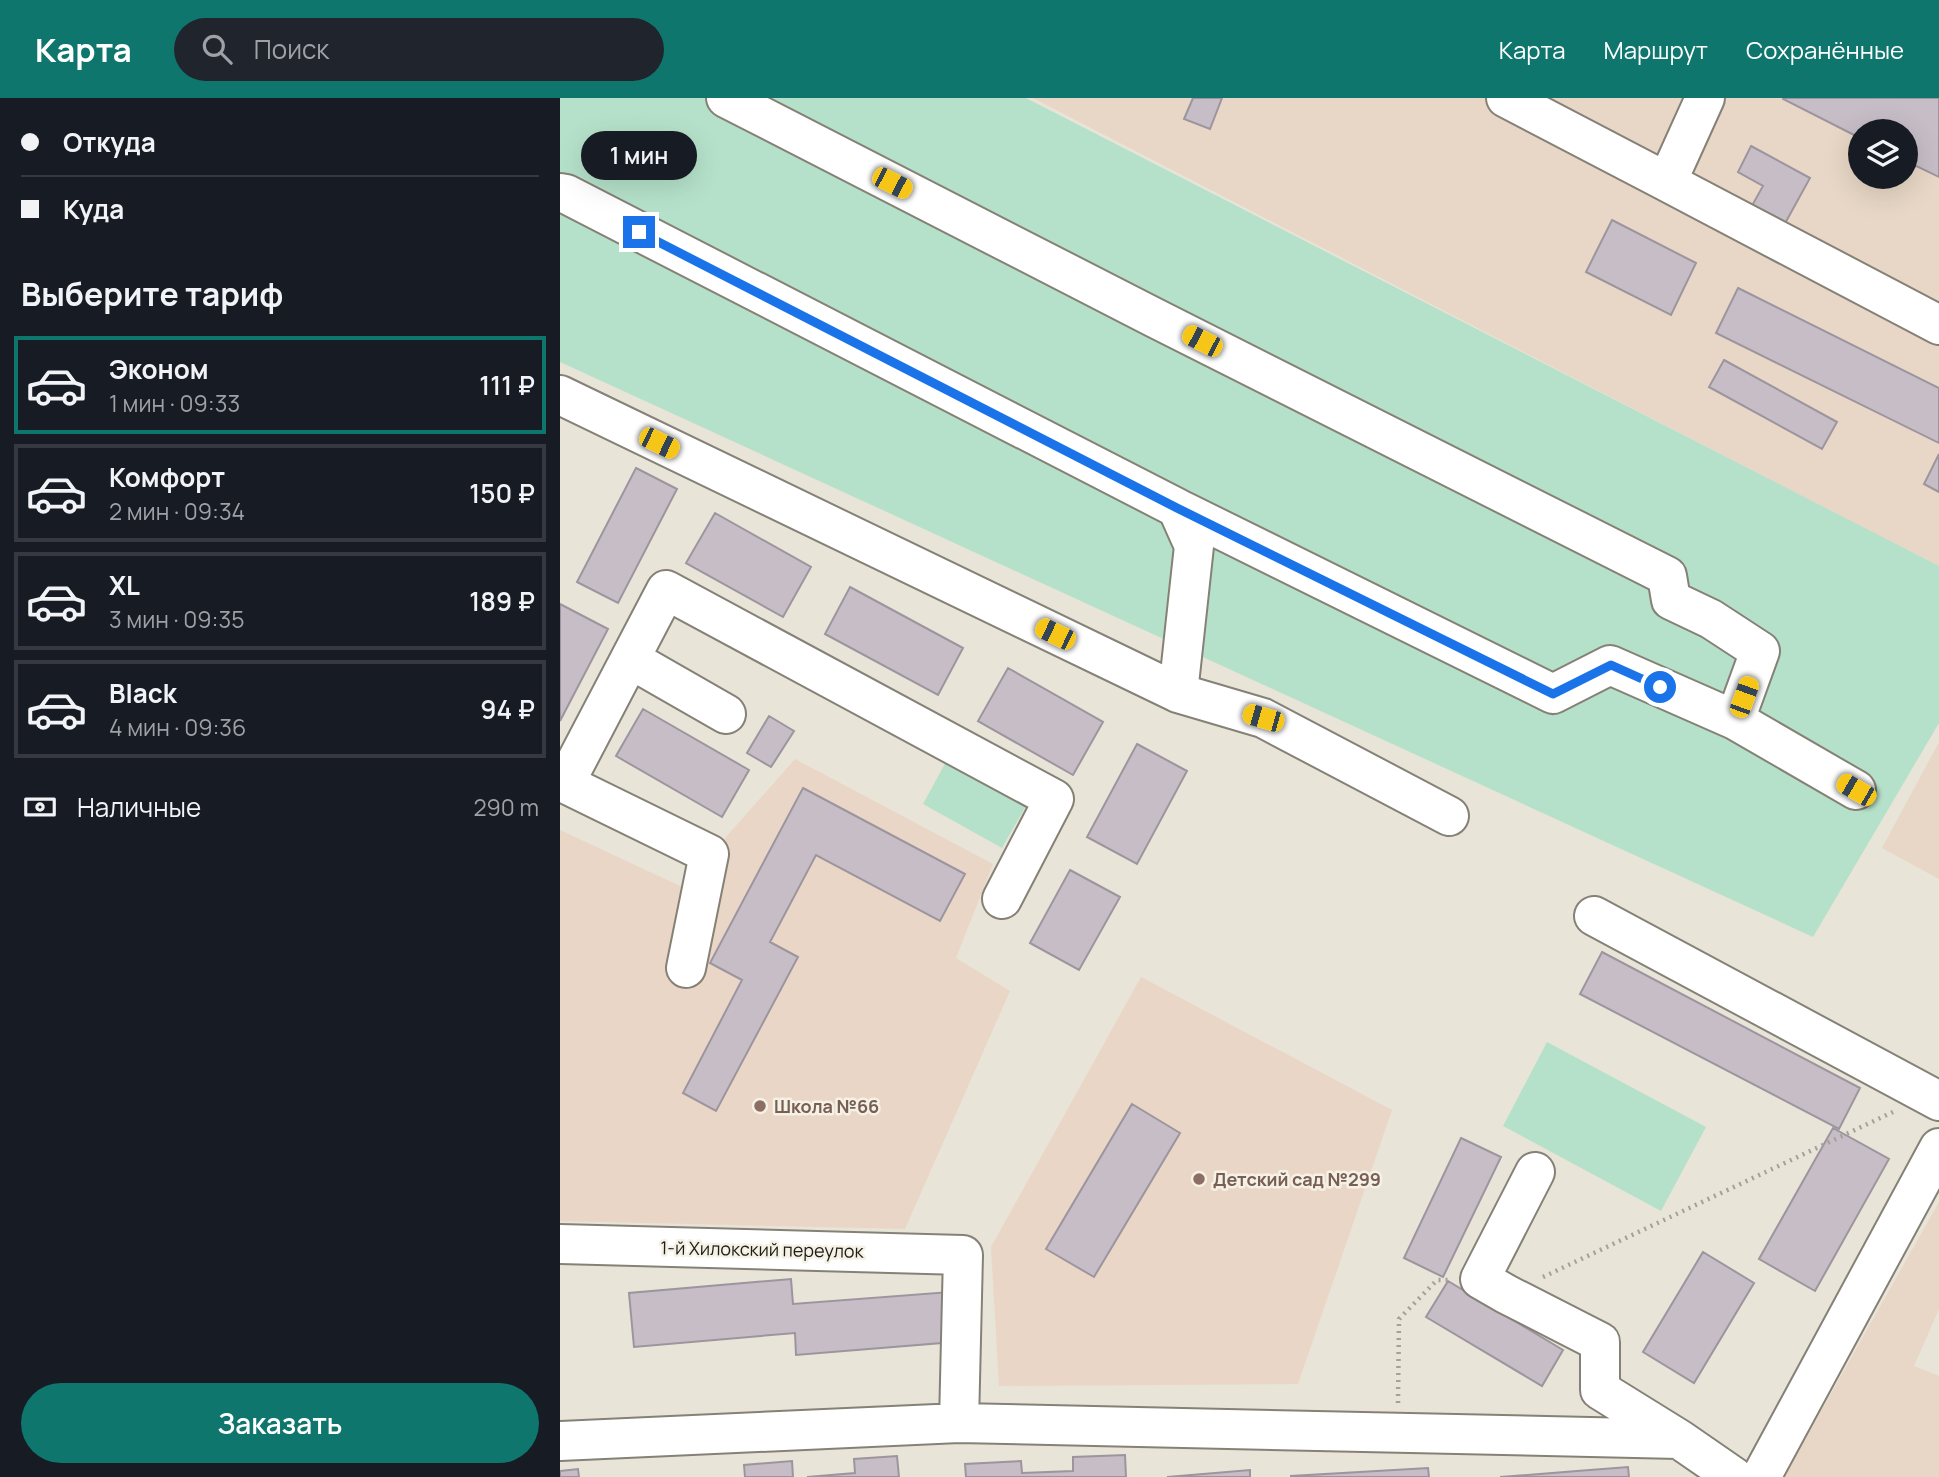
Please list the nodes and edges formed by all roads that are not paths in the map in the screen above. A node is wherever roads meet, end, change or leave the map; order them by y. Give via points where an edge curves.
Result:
1 (726, 98) edge
2 (1506, 98) edge
3 (1705, 98) edge
4 (1667, 182) junction
5 (560, 193) edge
6 (1939, 326) edge
7 (560, 395) edge
8 (1177, 508) junction
9 (630, 659) junction
10 (1178, 693) junction
11 (726, 714) dead end
12 (1735, 720) junction
13 (562, 782) edge
14 (1856, 790) dead end
15 (1449, 816) dead end
16 (1002, 899) dead end
17 (1594, 916) dead end
18 (686, 968) dead end
19 (1934, 1098) edge
20 (1939, 1148) edge
21 (1535, 1172) dead end
22 (560, 1244) edge
23 (959, 1423) junction
24 (1679, 1440) junction
25 (560, 1441) edge
26 (1734, 1477) edge
27 (1761, 1477) edge

1 - 12 street via 1667,576 1671,600 1760,651
2 - 4 street
3 - 4 street
4 - 6 street
5 - 8 street
7 - 10 street
8 - 10 street via 1194,546
8 - 12 street via 1553,694 1611,665
9 - 11 street
9 - 13 street
9 - 16 street via 666,590 1054,799
10 - 15 street via 1263,718
12 - 14 street
13 - 18 street via 709,854
17 - 19 street
20 - 27 street
21 - 24 street via 1493,1287 1600,1342 1600,1390
22 - 23 street, 1-й Хилокский переулок via 963,1255
23 - 24 street
23 - 25 street
24 - 26 street

